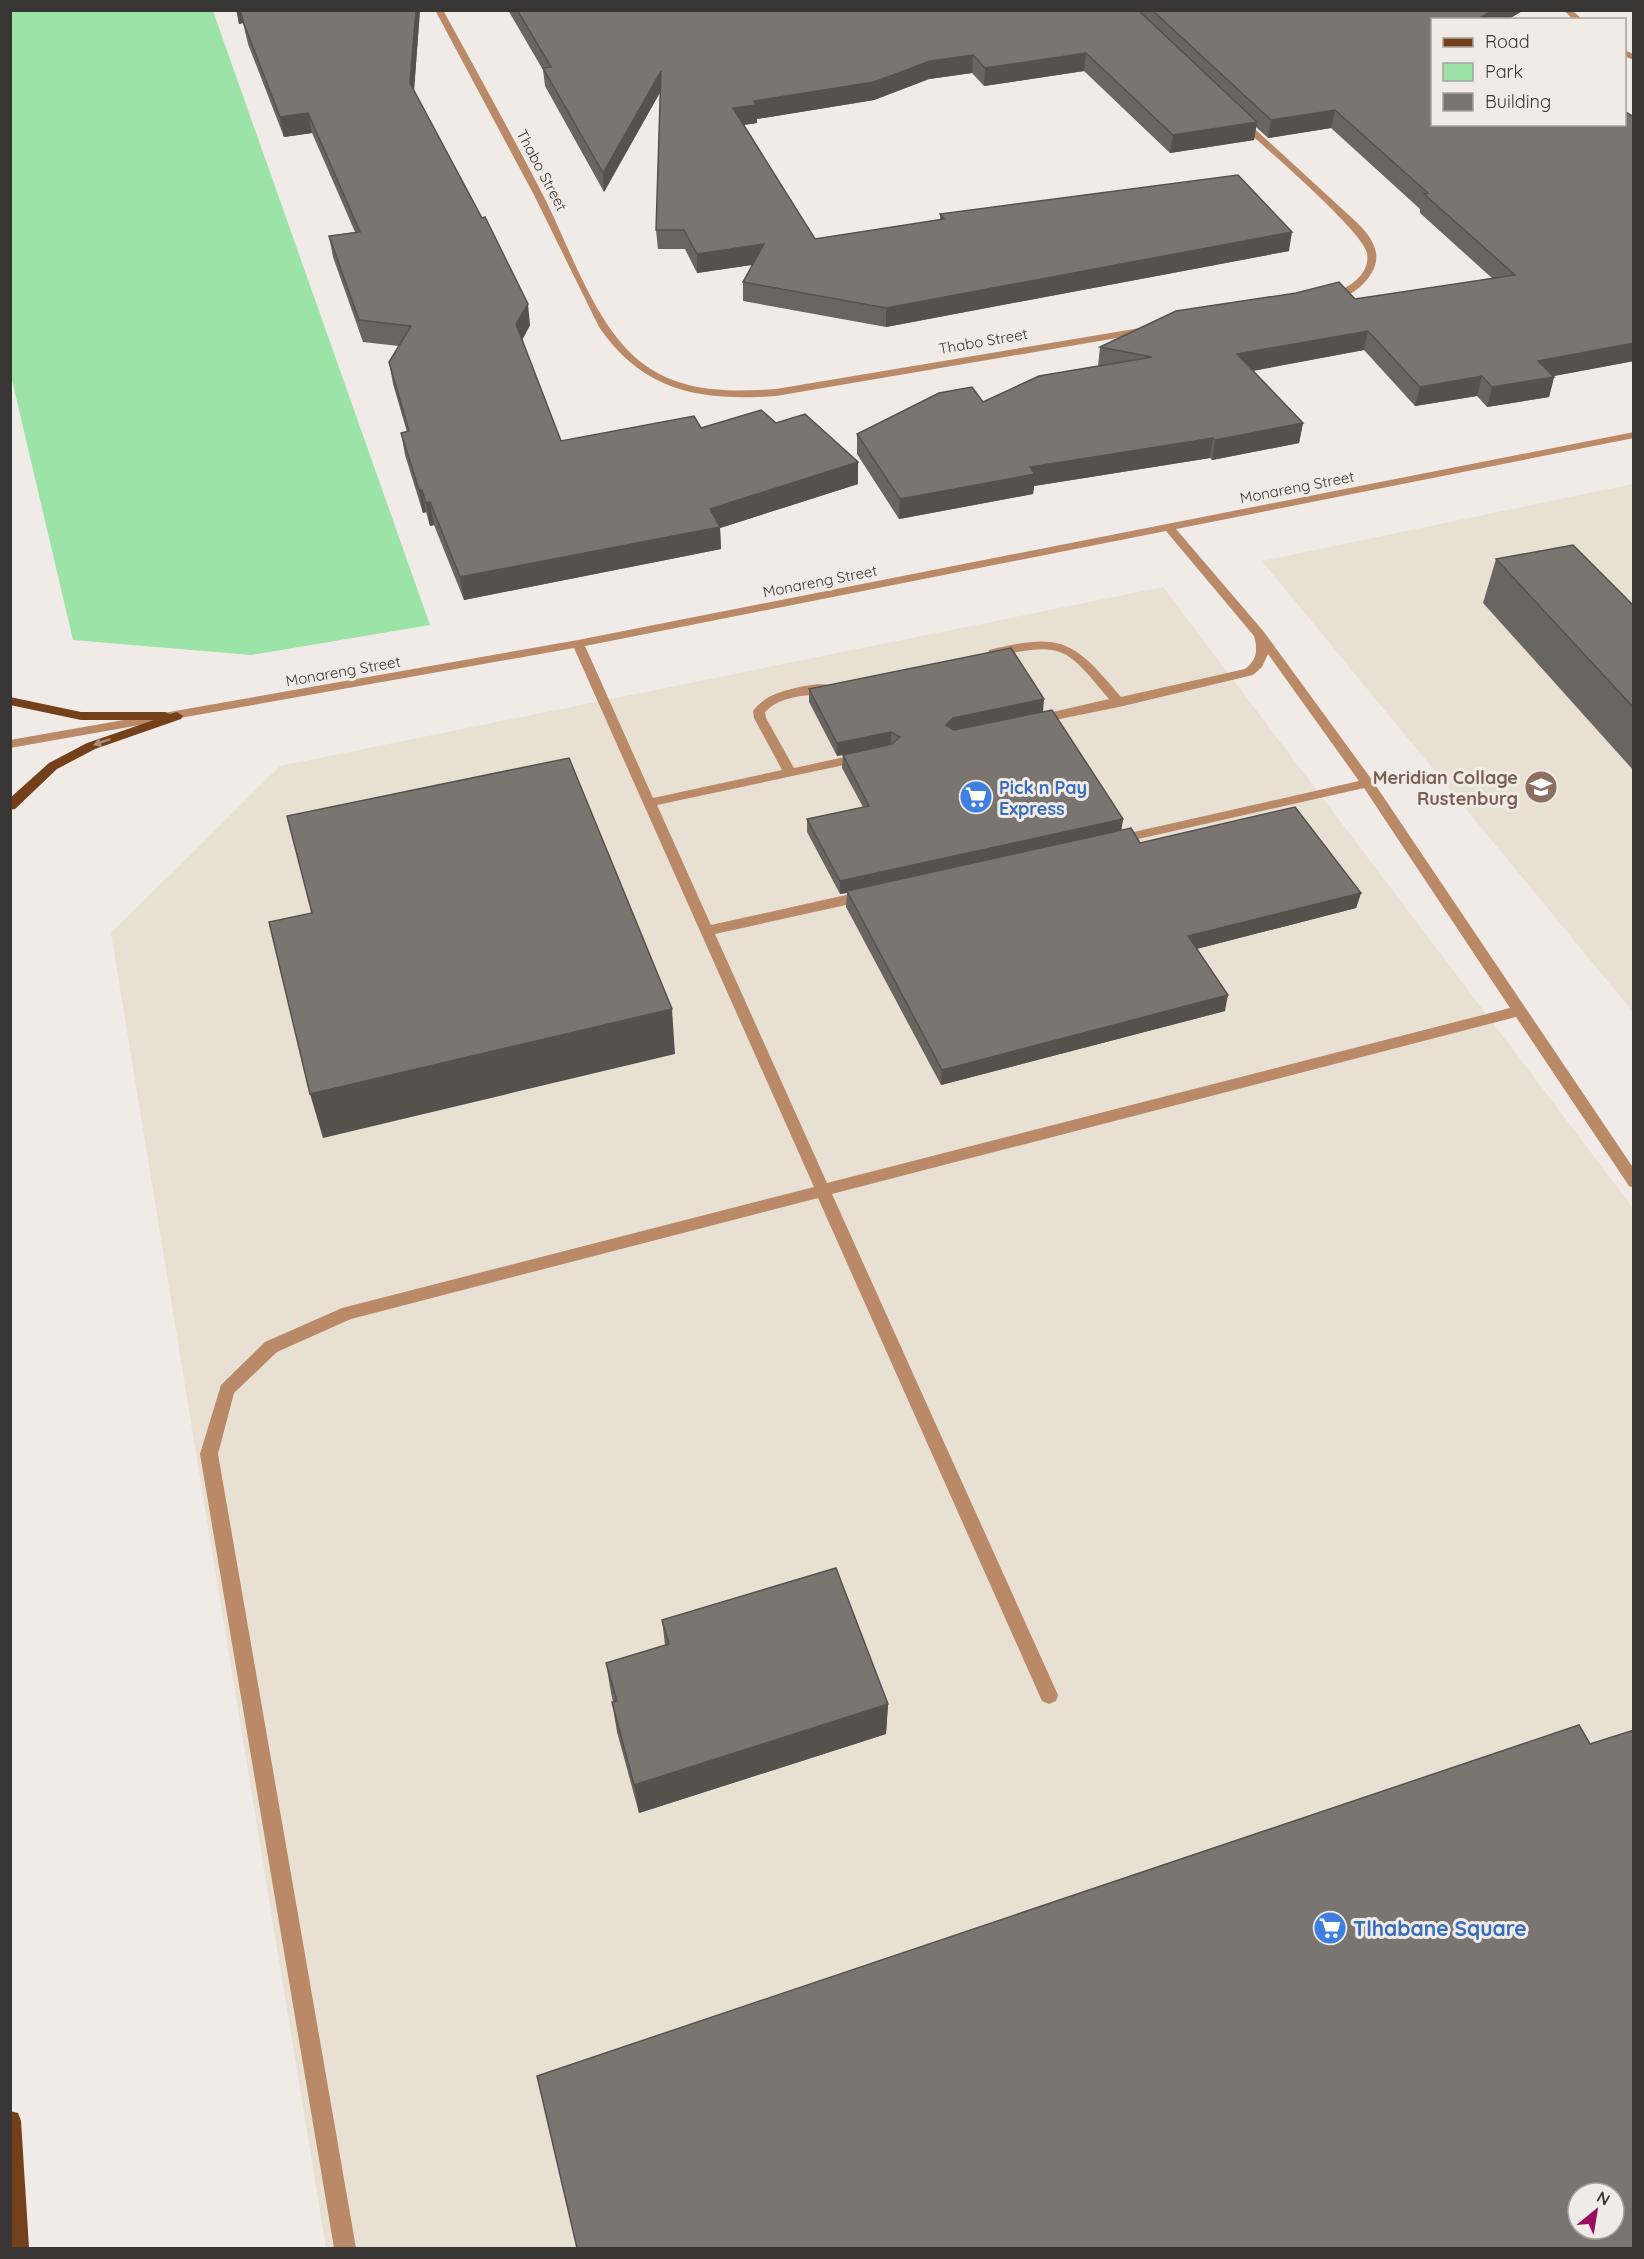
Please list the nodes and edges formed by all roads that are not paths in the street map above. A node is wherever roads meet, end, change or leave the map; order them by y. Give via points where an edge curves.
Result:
1 (439, 10) edge
2 (1234, 114) edge
3 (1313, 301) edge
4 (1168, 326) edge
5 (1634, 435) edge
6 (1169, 528) junction
7 (1260, 635) junction
8 (578, 644) junction
9 (983, 655) edge
10 (845, 683) edge
11 (10, 701) edge
12 (1119, 703) junction
13 (177, 716) junction
14 (1019, 723) edge
15 (10, 744) edge
16 (880, 753) edge
17 (789, 771) junction
18 (1367, 783) junction
19 (648, 802) junction
20 (10, 806) edge
21 (1100, 843) edge
22 (880, 892) edge
23 (706, 931) junction
24 (1520, 1011) junction
25 (1634, 1182) edge
26 (823, 1192) junction
27 (1049, 1695) dead end
28 (10, 2121) edge
29 (18, 2248) edge
30 (345, 2248) edge

1 - 4 street, Thabo Street via 603,323 622,351 645,371 669,383 699,391 736,394 798,390
2 - 3 street via 1368,244 1372,263 1364,280 1344,294
5 - 6 street, Monareng Street
6 - 7 street
6 - 8 street, Monareng Street
7 - 12 street via 1263,656 1249,672
7 - 18 street
8 - 13 street, Monareng Street
8 - 19 street
9 - 12 street via 1041,644 1069,649
10 - 17 street via 776,697 759,711 759,718
11 - 13 main road via 81,716
12 - 14 street
13 - 15 street, Monareng Street
13 -> 20 main road via 91,746 53,766
16 - 17 street
17 - 19 street
18 - 21 street
18 - 24 street
19 - 23 street
22 - 23 street
23 - 26 street
24 - 25 street
24 - 26 street
26 - 27 street
26 - 30 street via 348,1313 271,1347 227,1390 209,1454
28 - 29 main road

